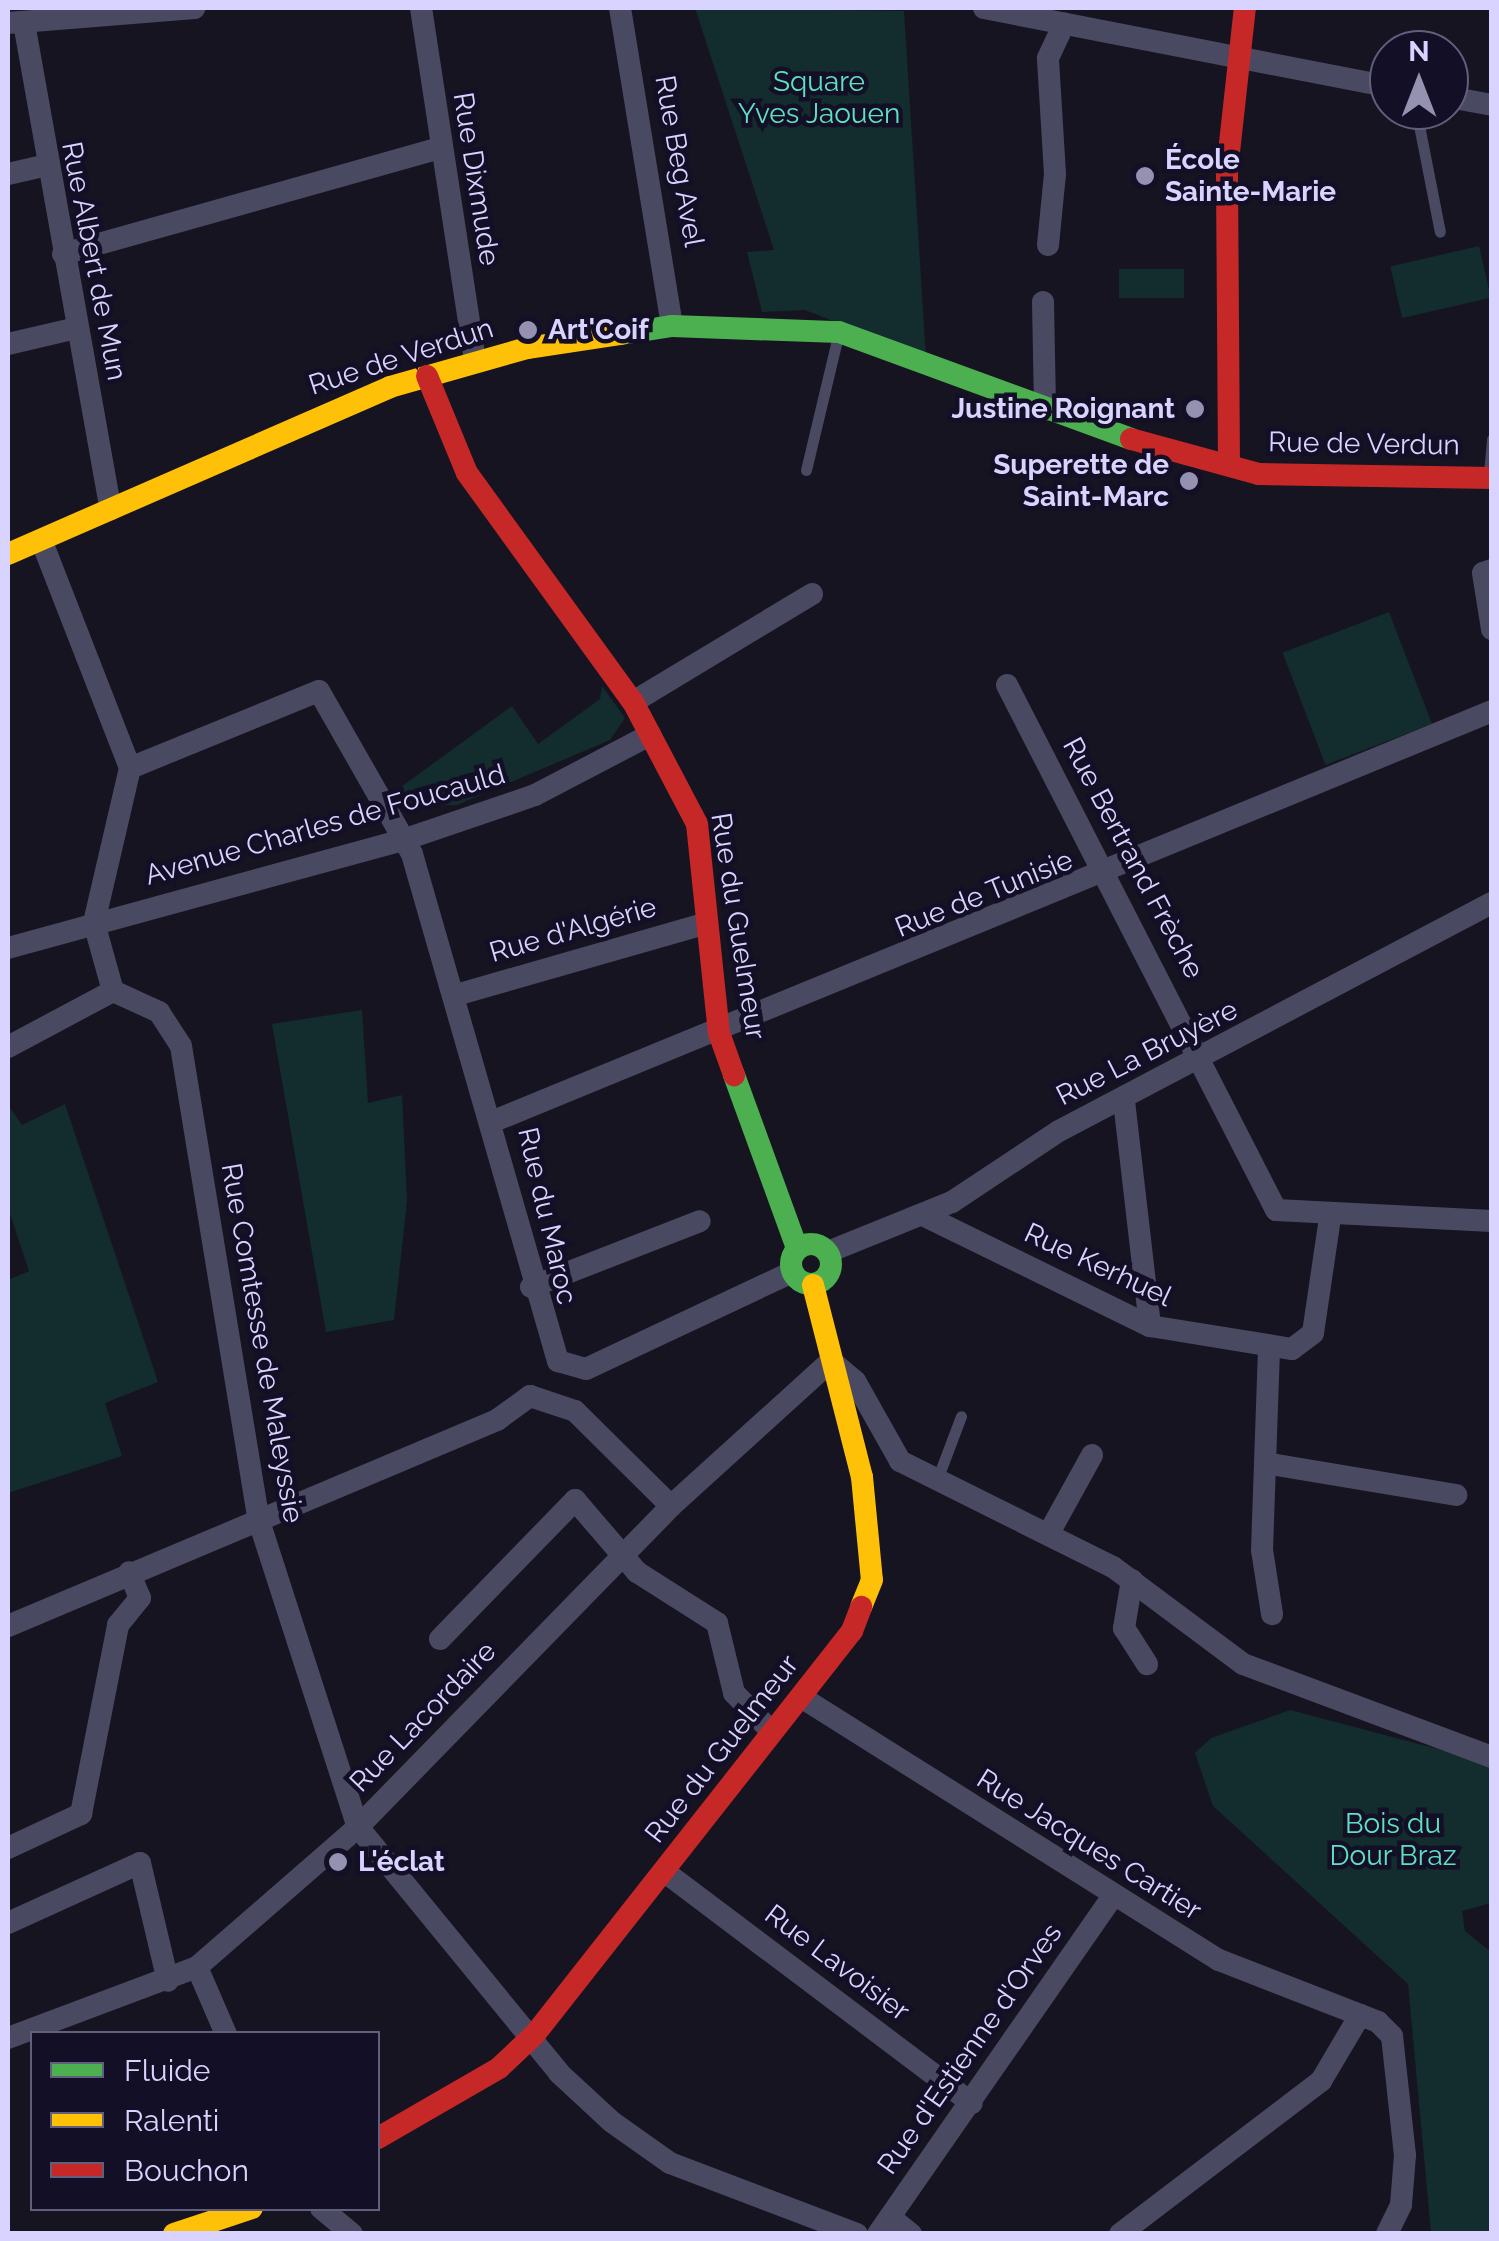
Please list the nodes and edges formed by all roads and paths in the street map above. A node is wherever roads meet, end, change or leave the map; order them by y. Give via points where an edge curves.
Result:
1 (194, 8) edge
2 (421, 8) edge
3 (620, 8) edge
4 (990, 8) edge
5 (1245, 8) edge
6 (16, 23) edge
7 (1064, 24) junction
8 (1241, 62) junction
9 (1369, 84) edge
10 (1420, 130) edge
11 (440, 148) junction
12 (44, 166) junction
13 (8, 174) edge
14 (1440, 232) dead end
15 (1048, 246) dead end
16 (62, 254) junction
17 (1044, 302) dead end
18 (672, 326) junction
19 (78, 328) junction
20 (839, 332) junction
21 (8, 344) edge
22 (475, 360) junction
23 (426, 376) junction
24 (1045, 410) junction
25 (1492, 439) edge
26 (1229, 464) junction
27 (806, 470) dead end
28 (1490, 478) edge
29 (110, 509) junction
30 (42, 542) junction
31 (8, 554) edge
32 (1492, 570) edge
33 (812, 594) dead end
34 (1492, 629) edge
35 (1007, 685) dead end
36 (633, 702) junction
37 (1492, 711) edge
38 (650, 736) junction
39 (130, 768) junction
40 (403, 840) junction
41 (1109, 874) junction
42 (1492, 904) edge
43 (94, 923) junction
44 (706, 923) junction
45 (8, 948) edge
46 (113, 991) junction
47 (456, 995) junction
48 (719, 1033) junction
49 (8, 1047) edge
50 (1204, 1060) junction
51 (1124, 1101) junction
52 (494, 1121) junction
53 (924, 1215) junction
54 (1330, 1218) junction
55 (700, 1221) dead end
56 (1492, 1222) edge
57 (798, 1248) junction
58 (828, 1252) junction
59 (792, 1272) junction
60 (813, 1285) junction
61 (531, 1287) junction
62 (1150, 1326) junction
63 (1269, 1348) junction
64 (831, 1360) junction
65 (960, 1416) dead end
66 (1092, 1455) dead end
67 (1265, 1463) junction
68 (938, 1477) junction
69 (1456, 1494) dead end
70 (671, 1506) junction
71 (258, 1518) junction
72 (1048, 1532) junction
73 (622, 1556) junction
74 (130, 1572) junction
75 (1132, 1580) junction
76 (1272, 1614) dead end
77 (8, 1626) edge
78 (440, 1639) dead end
79 (1147, 1664) dead end
80 (801, 1697) junction
81 (772, 1732) junction
82 (1492, 1757) edge
83 (358, 1827) junction
84 (8, 1848) edge
85 (665, 1872) junction
86 (1111, 1899) junction
87 (8, 1923) edge
88 (197, 1968) junction
89 (168, 1981) junction
90 (1360, 2015) junction
91 (225, 2031) edge
92 (535, 2034) junction
93 (8, 2038) edge
94 (972, 2102) junction
95 (380, 2137) edge
96 (243, 2211) edge
97 (325, 2211) edge
98 (884, 2226) edge
99 (174, 2234) edge
100 (352, 2234) edge
101 (857, 2234) edge
102 (910, 2234) edge
103 (1120, 2234) edge
104 (1387, 2234) edge

1 - 6 street
2 - 11 street, Rue Dixmude
3 - 18 street, Rue Beg Avel
4 - 7 street
5 - 8 street
6 - 12 street, Rue Albert de Mun
7 - 8 street
7 - 15 street via 1048,58 1055,174
8 - 9 street
8 - 26 street via 1227,170
10 - 14 lane
11 - 16 street
11 - 22 street, Rue Dixmude
12 - 13 street
12 - 16 street, Rue Albert de Mun
16 - 19 street, Rue Albert de Mun
17 - 24 street
18 - 20 street, Rue de Verdun
18 - 22 street, Rue de Verdun
19 - 21 street
19 - 29 street, Rue Albert de Mun
20 - 24 street, Rue de Verdun
20 - 27 lane
22 - 23 street, Rue de Verdun
23 - 29 street, Rue de Verdun
23 - 36 street, Rue du Guelmeur via 467,472
24 - 26 street, Rue de Verdun via 1194,462
25 - 28 lane
26 - 28 street, Rue de Verdun via 1259,474
29 - 30 street, Rue de Verdun
30 - 31 street, Rue de Verdun
30 - 39 street
32 - 34 street via 1484,573
33 - 36 street
35 - 41 street, Rue Bertrand Frèche
36 - 38 street, Rue du Guelmeur
37 - 41 street, Rue de Tunisie
38 - 40 street, Avenue Charles de Foucauld via 535,795
38 - 44 street, Rue du Guelmeur via 698,824
39 - 40 street, Rue du Maroc via 320,691
39 - 43 street
40 - 43 street, Avenue Charles de Foucauld
40 - 47 street, Rue du Maroc
41 - 48 street, Rue de Tunisie
41 - 50 street, Rue Bertrand Frèche
42 - 50 street, Rue La Bruyère
43 - 45 street, Avenue Charles de Foucauld
43 - 46 street
44 - 47 street, Rue d'Algérie
44 - 48 street, Rue du Guelmeur
46 - 49 street
46 - 71 street, Rue Comtesse de Maleyssie via 158,1012 182,1046
47 - 52 street, Rue du Maroc
48 - 52 street, Rue de Tunisie
48 - 57 street, Rue du Guelmeur
50 - 51 street, Rue La Bruyère
50 - 54 street, Rue Bertrand Frèche via 1276,1210
51 - 53 street, Rue La Bruyère
51 - 62 street
52 - 61 street, Rue du Maroc
53 - 58 street, Rue La Bruyère
53 - 62 street, Rue Kerhuel
54 - 56 street
54 - 63 street, Rue Kerhuel via 1313,1333 1292,1349
55 - 61 street
57 - 58 street
57 - 59 street
58 - 60 street via 826,1278
59 - 60 street
59 - 61 street, Rue du Maroc via 586,1368 558,1360
60 - 64 street, Rue du Guelmeur
62 - 63 street, Rue Kerhuel
63 - 67 street
64 - 68 street via 855,1380 900,1461
64 - 70 street, Rue Lacordaire
64 - 80 street, Rue du Guelmeur via 862,1478 872,1580 852,1631
65 - 68 lane
66 - 72 street
67 - 69 street
67 - 76 street via 1262,1550
68 - 72 street
70 - 71 street via 575,1411 530,1396 497,1420
70 - 73 street, Rue Lacordaire
71 - 74 street
71 - 83 street, Rue Comtesse de Maleyssie
72 - 75 street
73 - 78 street via 575,1500
73 - 81 street via 717,1623 734,1692
73 - 83 street, Rue Lacordaire
74 - 77 street
74 - 84 street via 140,1598 118,1625 81,1814
75 - 79 street via 1124,1628
75 - 82 street via 1243,1664
80 - 81 street, Rue du Guelmeur
80 - 86 street, Rue Jacques Cartier
81 - 85 street, Rue du Guelmeur
83 - 88 street, Rue Lacordaire
83 - 92 street, Rue Comtesse de Maleyssie
85 - 92 street, Rue du Guelmeur
85 - 94 street, Rue Lavoisier
86 - 90 street, Rue Jacques Cartier via 1219,1960
86 - 94 street, Rue d'Estienne d'Orves
87 - 89 street via 140,1863
88 - 89 street, Rue Lacordaire
88 - 91 street
89 - 93 street, Rue Lacordaire
90 - 103 street via 1322,2081
90 - 104 street via 1392,2036 1405,2155 1401,2206
92 - 95 street, Rue du Guelmeur via 500,2068
92 - 101 street, Rue Comtesse de Maleyssie via 560,2073 670,2163
94 - 98 street, Rue d'Estienne d'Orves
96 - 99 street
97 - 100 street
98 - 102 street

